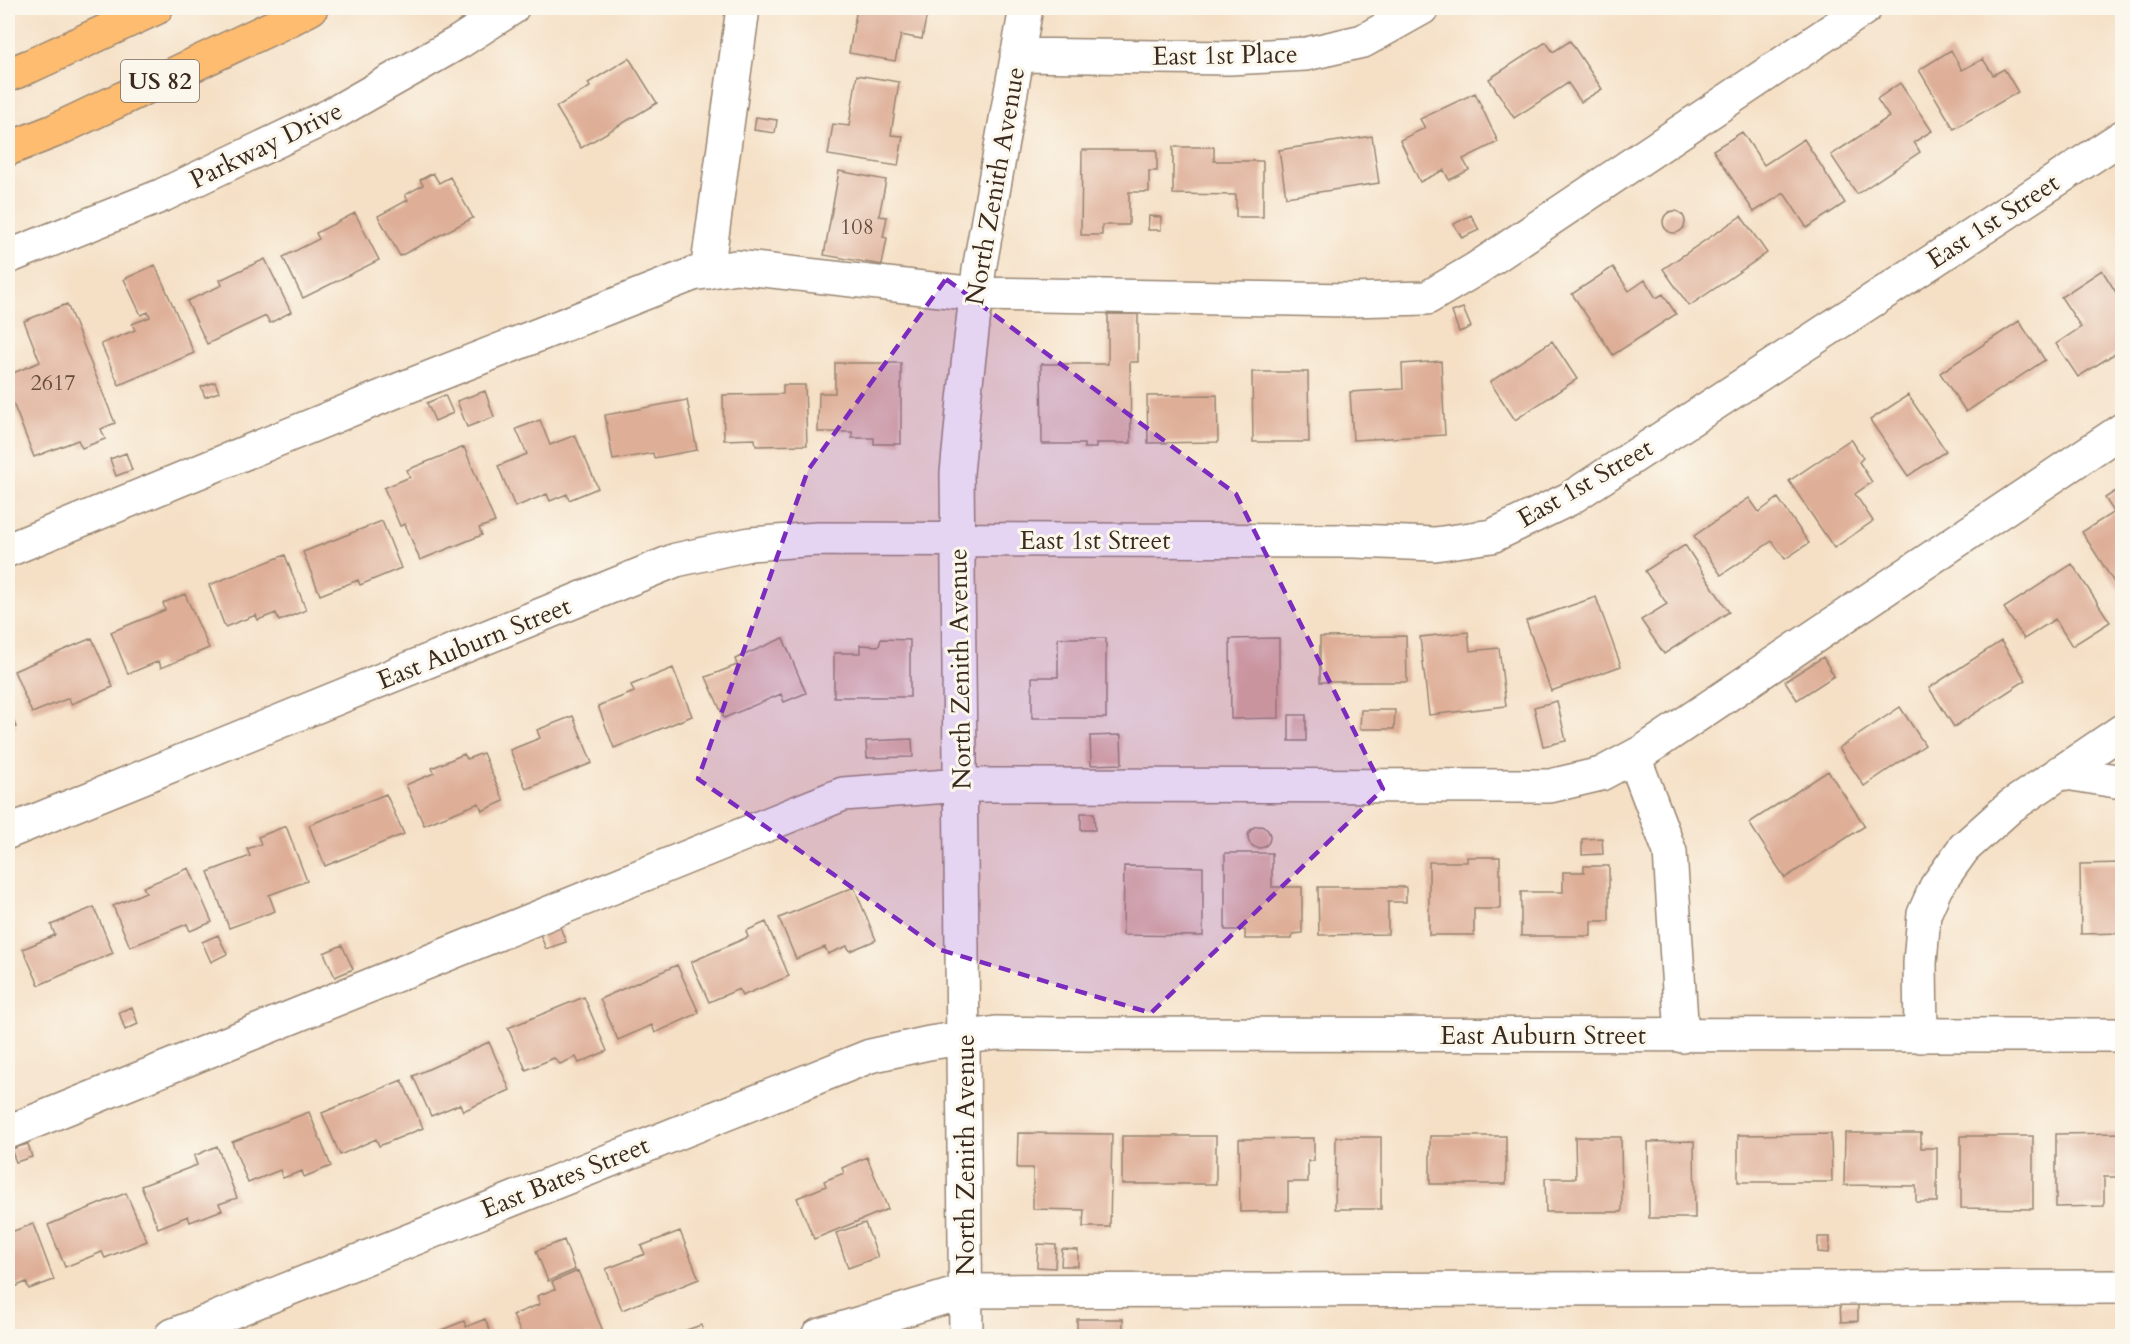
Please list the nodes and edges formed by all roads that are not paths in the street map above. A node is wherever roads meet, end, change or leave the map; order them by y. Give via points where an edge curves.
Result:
1 (156, 8) edge
2 (310, 8) edge
3 (512, 8) edge
4 (743, 8) edge
5 (1026, 8) edge
6 (1422, 8) edge
7 (1865, 8) edge
8 (1017, 55) junction
9 (8, 75) edge
10 (2122, 137) edge
11 (8, 149) edge
12 (8, 257) edge
13 (707, 272) junction
14 (976, 294) junction
15 (2122, 430) edge
16 (959, 539) junction
17 (8, 550) edge
18 (2122, 731) edge
19 (1634, 757) junction
20 (2060, 772) junction
21 (2122, 782) edge
22 (962, 785) junction
23 (8, 831) edge
24 (2122, 1035) edge
25 (1682, 1036) junction
26 (1921, 1036) junction
27 (964, 1037) junction
28 (8, 1132) edge
29 (2122, 1287) edge
30 (966, 1291) junction
31 (171, 1336) edge
32 (818, 1336) edge
33 (966, 1336) edge

1 - 9 highway, US 82
2 - 11 highway, US 82 via 54,131
3 - 12 street, Parkway Drive via 331,115 163,195
4 - 13 street
5 - 8 street, North Zenith Avenue
6 - 8 street, East 1st Place via 1363,41 1306,54 1229,58
7 - 14 street via 1427,298
8 - 14 street, North Zenith Avenue
10 - 16 street, East 1st Street via 1569,499 1492,536 1435,544
13 - 14 street via 736,267
13 - 17 street via 693,274 401,389
14 - 16 street, North Zenith Avenue via 957,473
15 - 19 street
16 - 22 street, North Zenith Avenue
16 - 23 street, East Auburn Street via 818,539 750,544 676,560
18 - 20 street
19 - 22 street via 1601,774 1550,786
19 - 25 street via 1670,852
20 - 21 street
20 - 26 street via 2011,806 1964,848 1936,888 1924,914
22 - 27 street, North Zenith Avenue
22 - 28 street via 843,794
24 - 26 street, East Auburn Street
25 - 26 street, East Auburn Street
25 - 27 street, East Auburn Street via 996,1033
27 - 30 street, North Zenith Avenue
27 - 31 street, East Bates Street via 870,1056
29 - 30 street
30 - 32 street
30 - 33 street, North Zenith Avenue

